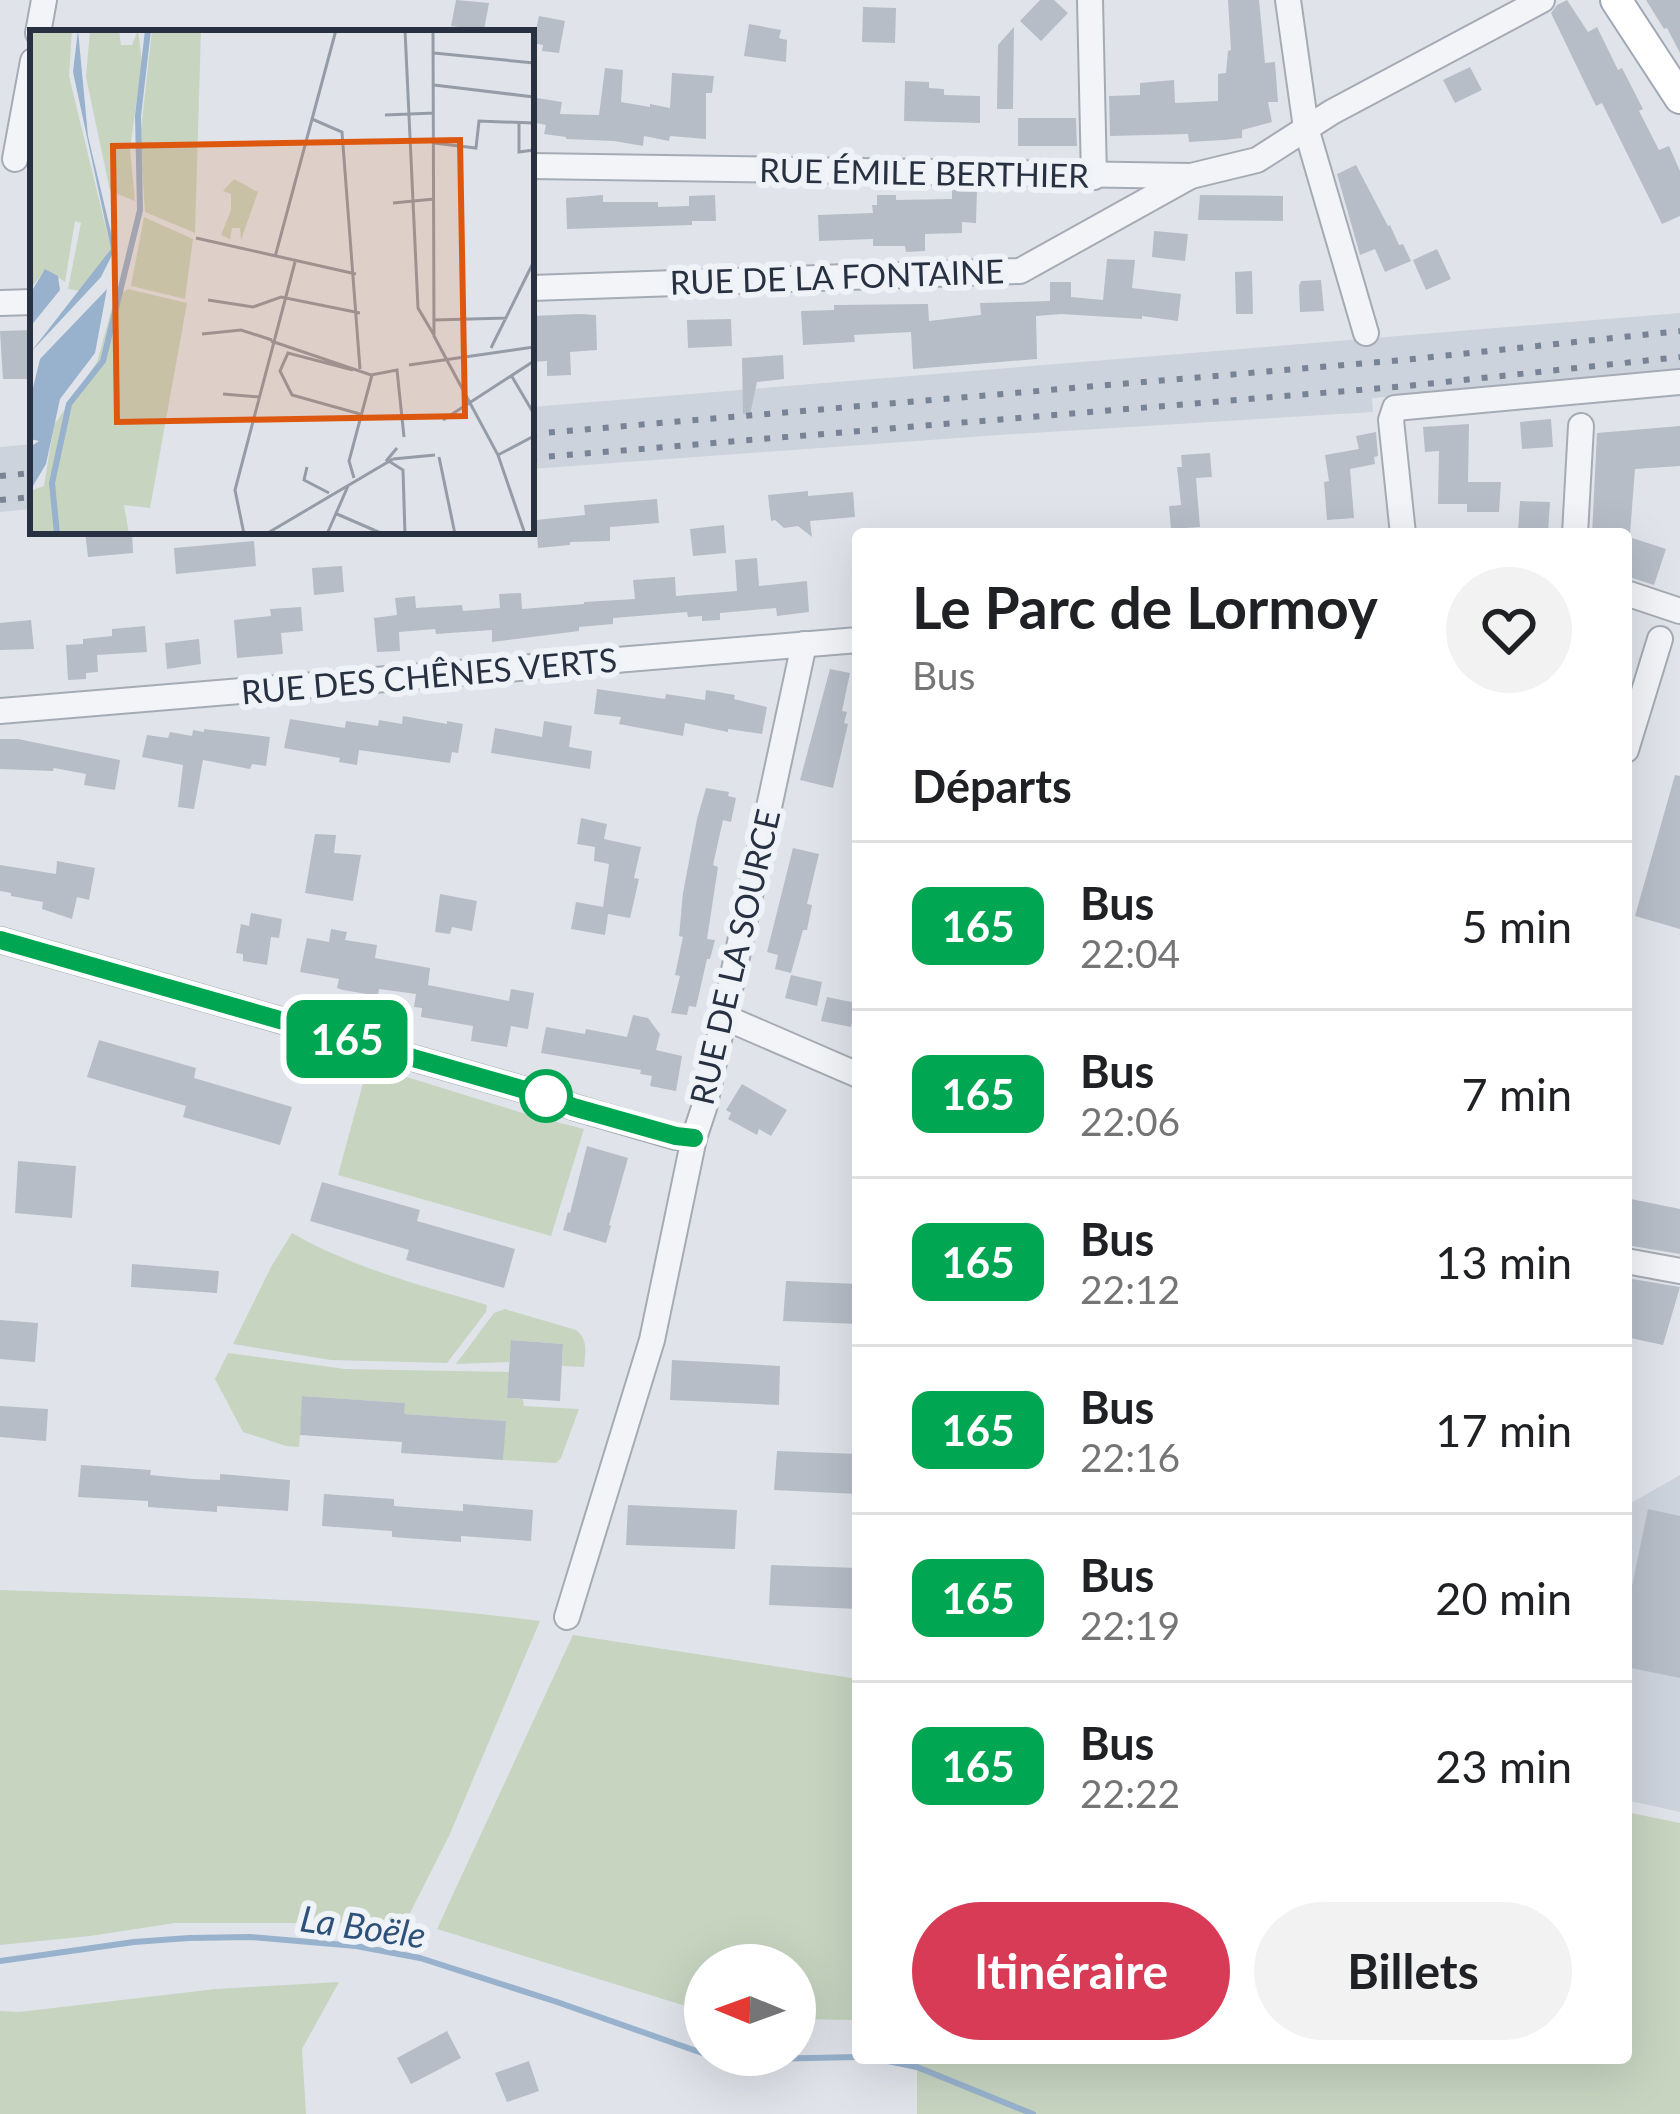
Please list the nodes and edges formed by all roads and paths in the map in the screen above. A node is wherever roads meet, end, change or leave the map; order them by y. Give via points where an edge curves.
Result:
1 (44, 0) edge
2 (1090, 0) edge
3 (1288, 0) edge
4 (1542, 0) edge
5 (1616, 0) edge
6 (39, 30) edge
7 (30, 78) edge
8 (1680, 98) edge
9 (1306, 128) junction
10 (16, 159) edge
11 (534, 166) edge
12 (1191, 176) junction
13 (1094, 177) junction
14 (534, 288) edge
15 (30, 302) edge
16 (0, 303) edge
17 (1366, 333) dead end
18 (1680, 382) edge
19 (1581, 426) dead end
20 (1402, 528) edge
21 (1575, 528) edge
22 (1632, 595) edge
23 (1680, 611) edge
24 (1660, 639) dead end
25 (852, 640) edge
26 (804, 644) junction
27 (0, 711) edge
28 (1632, 730) edge
29 (0, 940) edge
30 (724, 1017) junction
31 (852, 1072) edge
32 (694, 1138) junction
33 (1632, 1262) edge
34 (1680, 1271) edge
35 (567, 1617) dead end

1 - 6 street
2 - 13 street
3 - 9 street
4 - 9 street, RUE ÉMILE BERTHIER
5 - 8 main road
7 - 10 street
9 - 12 street, RUE ÉMILE BERTHIER via 1257,160
9 - 17 street
11 - 13 street, RUE ÉMILE BERTHIER
12 - 13 street, RUE ÉMILE BERTHIER
12 - 14 street, RUE DE LA FONTAINE via 1020,272
15 - 16 street
18 - 20 street via 1395,408
19 - 21 street
22 - 23 street
24 - 28 street
25 - 26 street, RUE DES CHÊNES VERTS
26 - 27 street, RUE DES CHÊNES VERTS
26 - 30 street, RUE DE LA SOURCE
29 - 32 street
30 - 31 street
30 - 32 street, RUE DE LA SOURCE
32 - 35 street, RUE DE LA SOURCE via 652,1340
33 - 34 street

